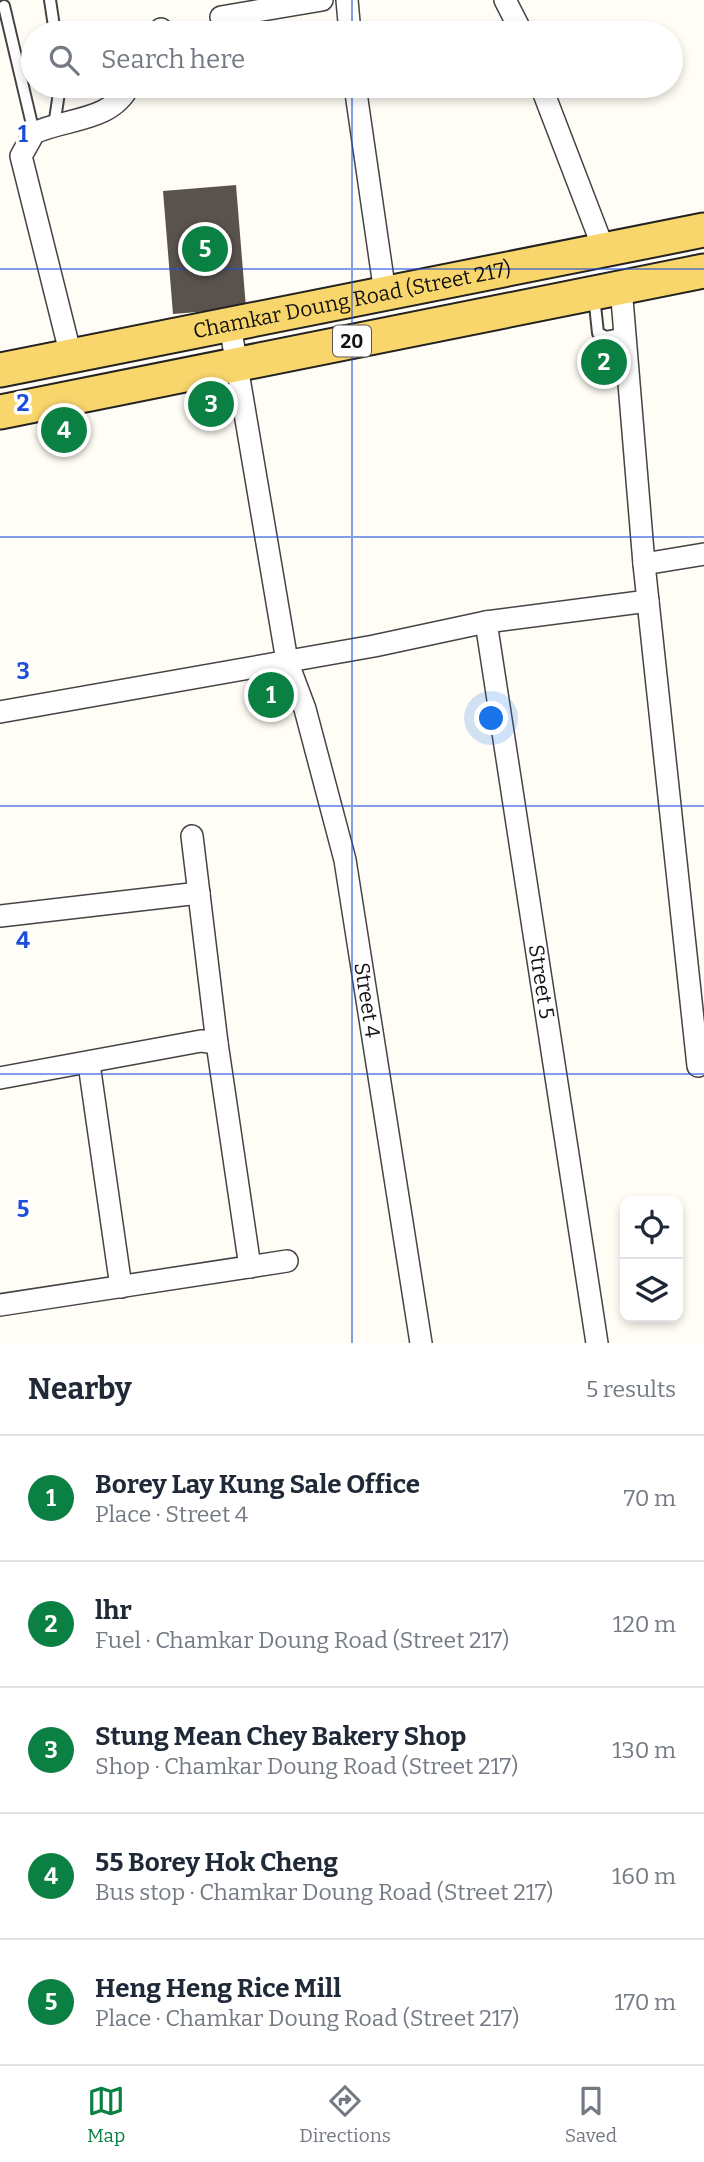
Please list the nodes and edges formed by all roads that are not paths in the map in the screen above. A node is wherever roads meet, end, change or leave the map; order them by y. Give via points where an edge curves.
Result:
1 (50, 0) edge
2 (322, 0) edge
3 (347, 0) edge
4 (505, 0) edge
5 (4, 6) dead end
6 (221, 17) dead end
7 (53, 21) edge
8 (349, 21) edge
9 (516, 21) edge
10 (21, 78) edge
11 (26, 98) edge
12 (58, 98) edge
13 (123, 98) edge
14 (357, 98) edge
15 (546, 98) edge
16 (54, 126) junction
17 (34, 133) junction
18 (704, 230) edge
19 (604, 250) junction
20 (704, 271) edge
21 (607, 290) junction
22 (385, 293) junction
23 (230, 324) junction
24 (626, 333) junction
25 (71, 356) junction
26 (236, 365) junction
27 (0, 370) edge
28 (0, 412) edge
29 (704, 554) edge
30 (644, 564) junction
31 (648, 601) junction
32 (486, 622) junction
33 (288, 661) junction
34 (0, 712) edge
35 (192, 836) dead end
36 (199, 893) junction
37 (0, 916) edge
38 (217, 1043) junction
39 (89, 1064) junction
40 (698, 1066) dead end
41 (0, 1078) edge
42 (287, 1261) dead end
43 (250, 1267) junction
44 (121, 1287) junction
45 (0, 1305) edge
46 (421, 1343) edge
47 (597, 1343) edge

1 - 7 lane
2 - 6 street
3 - 8 street
4 - 9 street
5 - 10 lane
11 - 17 lane
12 - 16 lane
13 - 16 street via 100,113
14 - 22 street
15 - 19 street
16 - 17 street
17 - 25 street via 21,156
18 - 19 main road, Chamkar Doung Road (Street 217) / 20
19 - 22 main road, Chamkar Doung Road (Street 217) / 20
20 - 21 main road, Chamkar Doung Road (Street 217) / 20
21 - 24 street
21 - 24 lane via 598,333 606,337
21 - 26 main road, Chamkar Doung Road (Street 217) / 20
22 - 23 main road, Chamkar Doung Road (Street 217) / 20
23 - 25 main road, Chamkar Doung Road (Street 217) / 20
23 - 26 street, Street 4
24 - 30 street
25 - 27 main road, Chamkar Doung Road (Street 217) / 20
26 - 28 main road, Chamkar Doung Road (Street 217) / 20
26 - 33 street, Street 4
29 - 30 street
30 - 31 street
31 - 32 street
31 - 40 street
32 - 33 street
32 - 47 street, Street 5
33 - 34 street
33 - 46 street, Street 4 via 345,860
35 - 36 street
36 - 37 street
36 - 38 street
38 - 39 street via 201,1041
38 - 43 street
39 - 41 street
39 - 44 street
42 - 43 street
43 - 44 street
44 - 45 street

